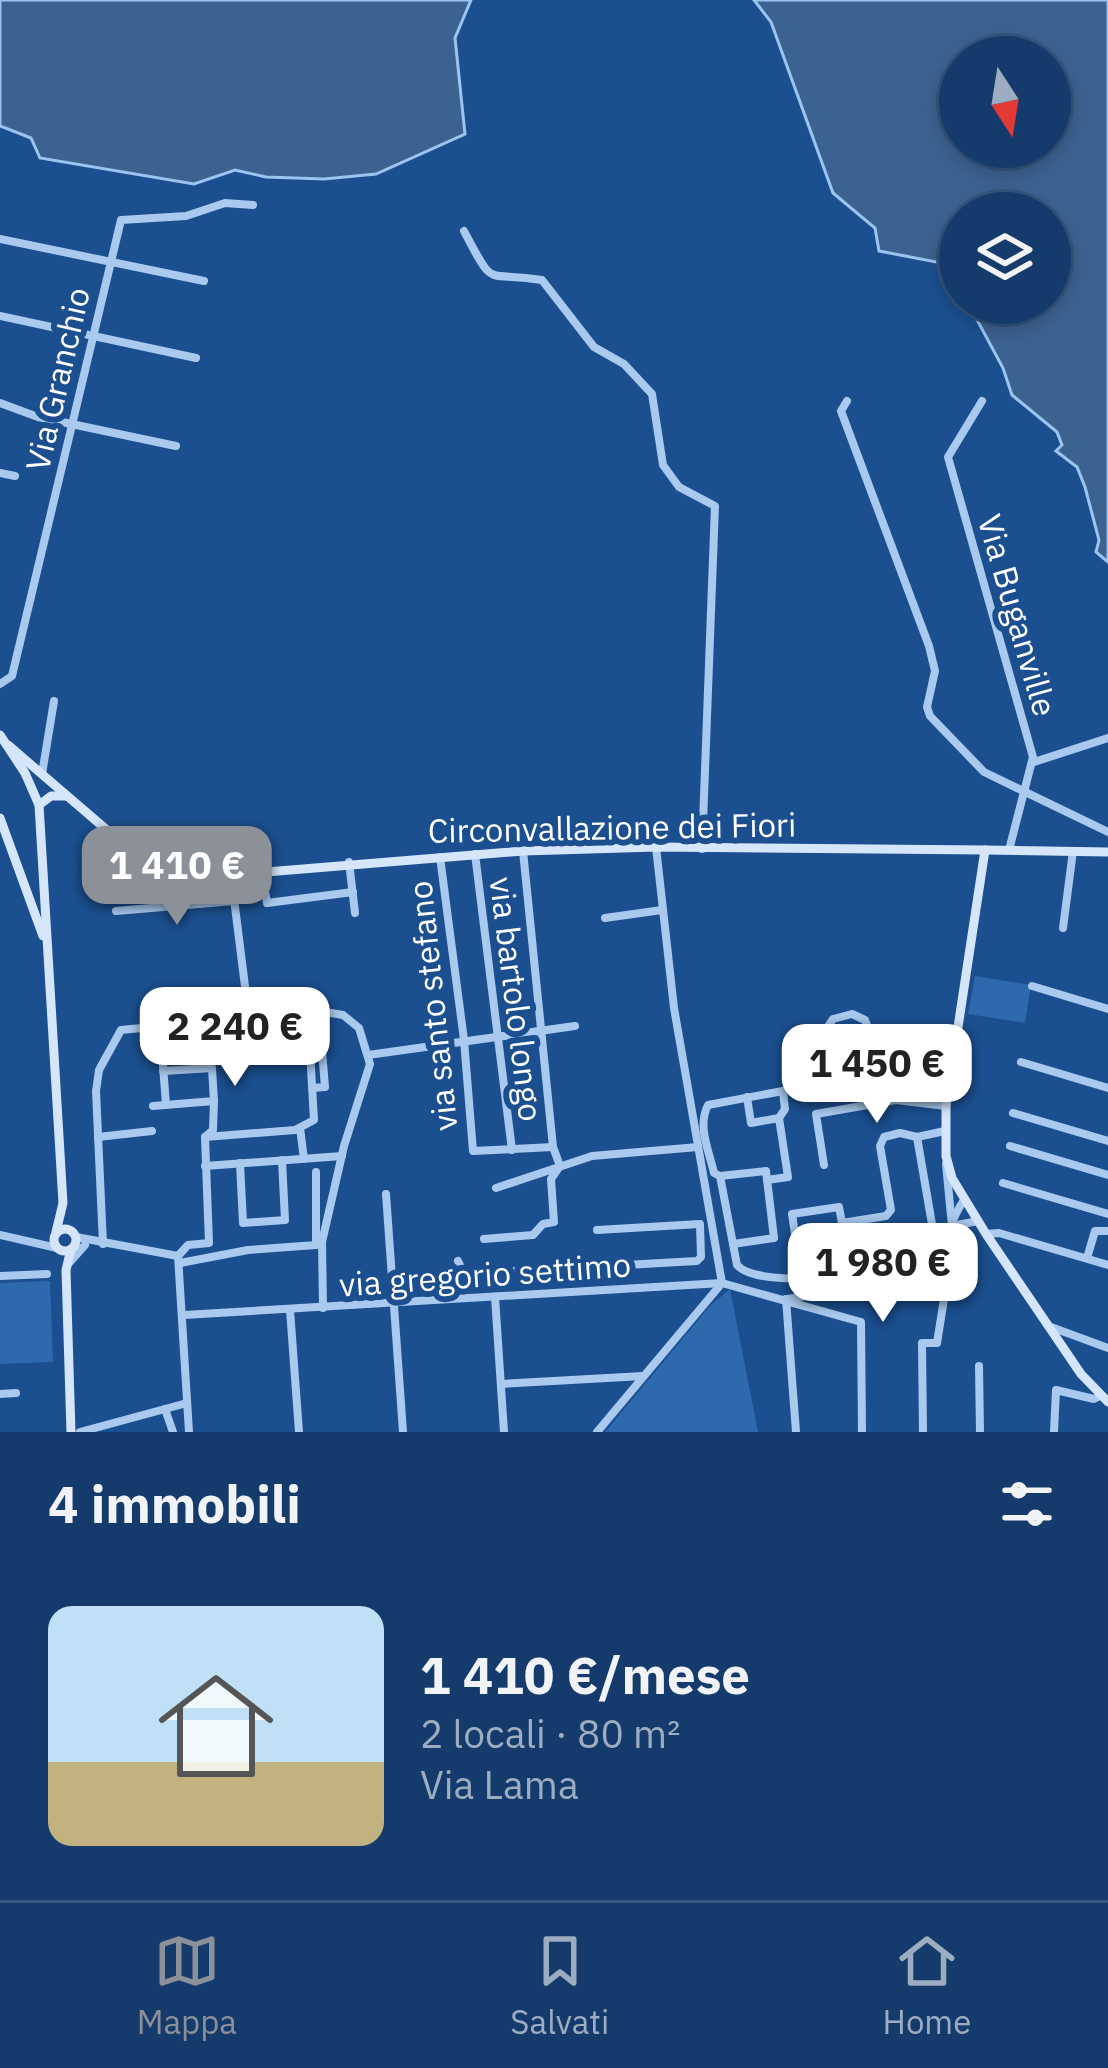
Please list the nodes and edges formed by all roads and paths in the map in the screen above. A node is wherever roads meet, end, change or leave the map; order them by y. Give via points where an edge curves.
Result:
1 (253, 205) dead end
2 (464, 231) dead end
3 (0, 239) edge
4 (110, 261) junction
5 (204, 281) dead end
6 (0, 316) edge
7 (92, 335) junction
8 (196, 358) dead end
9 (848, 401) dead end
10 (982, 401) dead end
11 (0, 404) edge
12 (72, 424) junction
13 (176, 446) dead end
14 (0, 473) edge
15 (15, 476) dead end
16 (0, 684) edge
17 (54, 701) dead end
18 (0, 734) edge
19 (1108, 738) edge
20 (8, 745) junction
21 (1034, 762) junction
22 (42, 774) junction
23 (1023, 792) junction
24 (68, 796) junction
25 (39, 805) junction
26 (0, 818) edge
27 (1108, 832) edge
28 (656, 847) junction
29 (702, 849) junction
30 (985, 850) junction
31 (1009, 850) junction
32 (523, 851) junction
33 (1073, 851) junction
34 (1108, 852) edge
35 (475, 854) junction
36 (440, 856) junction
37 (349, 862) junction
38 (42, 864) junction
39 (20, 869) junction
40 (262, 872) junction
41 (231, 875) junction
42 (353, 892) junction
43 (234, 902) junction
44 (662, 910) junction
45 (116, 911) dead end
46 (355, 913) dead end
47 (605, 918) dead end
48 (1063, 928) dead end
49 (47, 947) junction
50 (1032, 986) dead end
51 (1108, 1009) edge
52 (249, 1018) junction
53 (160, 1026) junction
54 (575, 1026) dead end
55 (827, 1028) dead end
56 (541, 1030) junction
57 (499, 1036) junction
58 (464, 1040) junction
59 (956, 1046) junction
60 (878, 1050) junction
61 (368, 1054) junction
62 (1021, 1062) dead end
63 (163, 1071) junction
64 (312, 1088) junction
65 (1108, 1088) edge
66 (783, 1090) junction
67 (746, 1097) junction
68 (214, 1101) junction
69 (166, 1105) junction
70 (153, 1106) dead end
71 (946, 1106) junction
72 (1013, 1113) dead end
73 (779, 1118) junction
74 (300, 1128) junction
75 (152, 1131) dead end
76 (699, 1131) junction
77 (945, 1131) junction
78 (98, 1137) junction
79 (206, 1137) junction
80 (917, 1137) junction
81 (1108, 1141) edge
82 (1010, 1146) dead end
83 (553, 1147) junction
84 (698, 1147) junction
85 (512, 1150) junction
86 (342, 1156) junction
87 (946, 1156) junction
88 (304, 1159) junction
89 (282, 1160) junction
90 (240, 1163) junction
91 (824, 1165) dead end
92 (205, 1166) junction
93 (560, 1166) junction
94 (316, 1172) dead end
95 (1108, 1175) edge
96 (720, 1176) junction
97 (767, 1180) junction
98 (1003, 1183) dead end
99 (496, 1188) dead end
100 (386, 1194) dead end
101 (964, 1200) junction
102 (63, 1203) junction
103 (1108, 1214) edge
104 (977, 1221) junction
105 (712, 1222) junction
106 (842, 1223) junction
107 (700, 1224) junction
108 (952, 1226) junction
109 (597, 1230) dead end
110 (1108, 1231) edge
111 (56, 1233) junction
112 (795, 1234) dead end
113 (986, 1234) junction
114 (0, 1235) edge
115 (715, 1237) junction
116 (26, 1239) junction
117 (484, 1239) dead end
118 (732, 1239) junction
119 (70, 1244) junction
120 (103, 1244) junction
121 (810, 1244) dead end
122 (1087, 1258) junction
123 (179, 1259) junction
124 (458, 1261) dead end
125 (935, 1262) junction
126 (1108, 1265) edge
127 (559, 1269) junction
128 (47, 1274) dead end
129 (0, 1276) edge
130 (722, 1283) junction
131 (560, 1292) junction
132 (495, 1297) junction
133 (786, 1299) junction
134 (396, 1303) junction
135 (323, 1309) junction
136 (290, 1310) junction
137 (184, 1315) junction
138 (1051, 1328) junction
139 (1108, 1348) edge
140 (980, 1366) dead end
141 (644, 1376) junction
142 (501, 1384) junction
143 (16, 1393) dead end
144 (0, 1394) edge
145 (1104, 1399) edge
146 (187, 1403) junction
147 (165, 1409) junction
148 (86, 1431) edge
149 (71, 1432) edge
150 (173, 1432) edge
151 (189, 1432) edge
152 (299, 1432) edge
153 (403, 1432) edge
154 (504, 1432) edge
155 (597, 1432) edge
156 (796, 1432) edge
157 (862, 1432) edge
158 (923, 1432) edge
159 (980, 1432) edge
160 (1054, 1432) edge

1 - 4 street, Via Granchio via 121,220
2 - 29 street via 489,274 542,280 595,347 652,394 663,465 679,487 716,506
3 - 4 street
4 - 5 street
4 - 7 street, Via Granchio
6 - 7 street
7 - 8 street
7 - 12 street, Via Granchio
9 - 23 street via 841,411 929,646 935,671 928,711 979,768
10 - 21 street, Via Buganville via 948,457
11 - 12 street
12 - 13 street
12 - 16 street, Via Granchio via 12,676
14 - 15 street
17 - 22 street
18 - 20 street
19 - 21 street
20 - 22 street, Circonvallazione dei Fiori
20 - 25 street
21 - 23 street, Via Buganville
22 - 24 street, Circonvallazione dei Fiori
23 - 27 street
23 - 31 street, Via Buganville
24 - 25 street
24 - 41 street, Circonvallazione dei Fiori via 158,868
25 - 38 street
26 - 39 street
28 - 29 street, Circonvallazione dei Fiori
28 - 32 street, Circonvallazione dei Fiori
28 - 44 street
29 - 30 street, Circonvallazione dei Fiori
30 - 31 street, Circonvallazione dei Fiori
30 - 59 street
31 - 33 street, Circonvallazione dei Fiori
32 - 35 street, Circonvallazione dei Fiori
32 - 56 street
33 - 34 street, Circonvallazione dei Fiori
33 - 48 street
35 - 36 street, Circonvallazione dei Fiori
35 - 57 street, via bartolo longo
36 - 37 street, Circonvallazione dei Fiori
36 - 58 street, via santo stefano
37 - 40 street, Circonvallazione dei Fiori
37 - 42 street
38 - 39 street
38 - 49 street
39 - 49 street
40 - 41 street, Circonvallazione dei Fiori
40 - 42 street via 267,903
41 - 43 street
42 - 46 street
43 - 45 street
43 - 52 street
44 - 47 street
44 - 76 street
49 - 102 street
50 - 51 street
52 - 53 street
52 - 61 street via 343,1015 359,1028
53 - 63 street
53 - 78 street via 121,1030 107,1053 96,1091
54 - 56 street
55 - 60 street via 852,1015 866,1020
56 - 57 street
56 - 83 street
57 - 58 street
57 - 85 street, via bartolo longo
58 - 61 street
58 - 85 street, via santo stefano via 472,1151
59 - 60 street
59 - 71 street
60 - 66 street via 864,1069
61 - 86 street
62 - 65 street
63 - 68 street via 212,1068
63 - 69 street
64 - 64 street via 310,1052 322,1051 325,1087
64 - 74 street via 314,1120
66 - 67 street
66 - 73 street
67 - 73 street via 751,1123
67 - 76 street via 708,1105
68 - 69 street
68 - 79 street
69 - 70 street
71 - 77 street
71 - 91 street via 896,1100 816,1114
72 - 81 street
73 - 97 street via 788,1178
74 - 79 street
74 - 88 street
75 - 78 street
76 - 84 street
76 - 96 street
77 - 80 street
77 - 87 street
78 - 120 street
79 - 92 street
80 - 106 street via 890,1133 880,1145 886,1216
80 - 118 street via 933,1230 895,1264 794,1281 742,1271
82 - 95 street
83 - 85 street
83 - 93 street
84 - 93 street
84 - 105 street
86 - 88 street
86 - 135 street via 322,1242
87 - 101 street
87 - 108 street
88 - 89 street
89 - 90 street
89 - 90 street via 285,1220 243,1223
90 - 92 street
92 - 123 street via 209,1243 188,1245
93 - 99 street
93 - 117 street via 551,1179 554,1222 533,1235
94 - 123 street via 316,1245
96 - 97 street via 766,1171
96 - 118 street
97 - 118 street via 774,1238
98 - 103 street
100 - 134 street
101 - 104 street
101 - 108 street
102 - 111 street
102 - 119 street
104 - 108 street
104 - 113 street
105 - 107 street
105 - 115 street
106 - 112 street via 838,1207 792,1214
106 - 121 street via 843,1239
107 - 109 street
107 - 127 street via 698,1262
108 - 125 street
110 - 122 street via 1095,1231
111 - 116 street
111 - 119 street
113 - 122 street
113 - 138 street
114 - 116 street
115 - 118 street
115 - 130 street
116 - 119 street
119 - 120 street
119 - 149 street
120 - 123 street
122 - 126 street
123 - 137 street
124 - 127 street via 464,1274
125 - 133 street via 911,1278
125 - 158 street via 948,1274 938,1340 922,1343
127 - 131 street
128 - 129 street
130 - 131 street, via gregorio settimo
130 - 133 street, via gregorio settimo
130 - 141 street
131 - 132 street, via gregorio settimo
132 - 134 street, via gregorio settimo
132 - 142 street
133 - 156 street
133 - 157 street, via gregorio settimo via 861,1322
134 - 135 street, via gregorio settimo
134 - 153 street
135 - 136 street, via gregorio settimo
136 - 137 street, via gregorio settimo
136 - 152 street
137 - 146 street
138 - 139 street
138 - 145 street
140 - 159 street
141 - 142 street
141 - 155 street
142 - 154 street
143 - 144 street
145 - 160 street via 1056,1390
146 - 147 street
146 - 151 street
147 - 148 street
147 - 150 street

